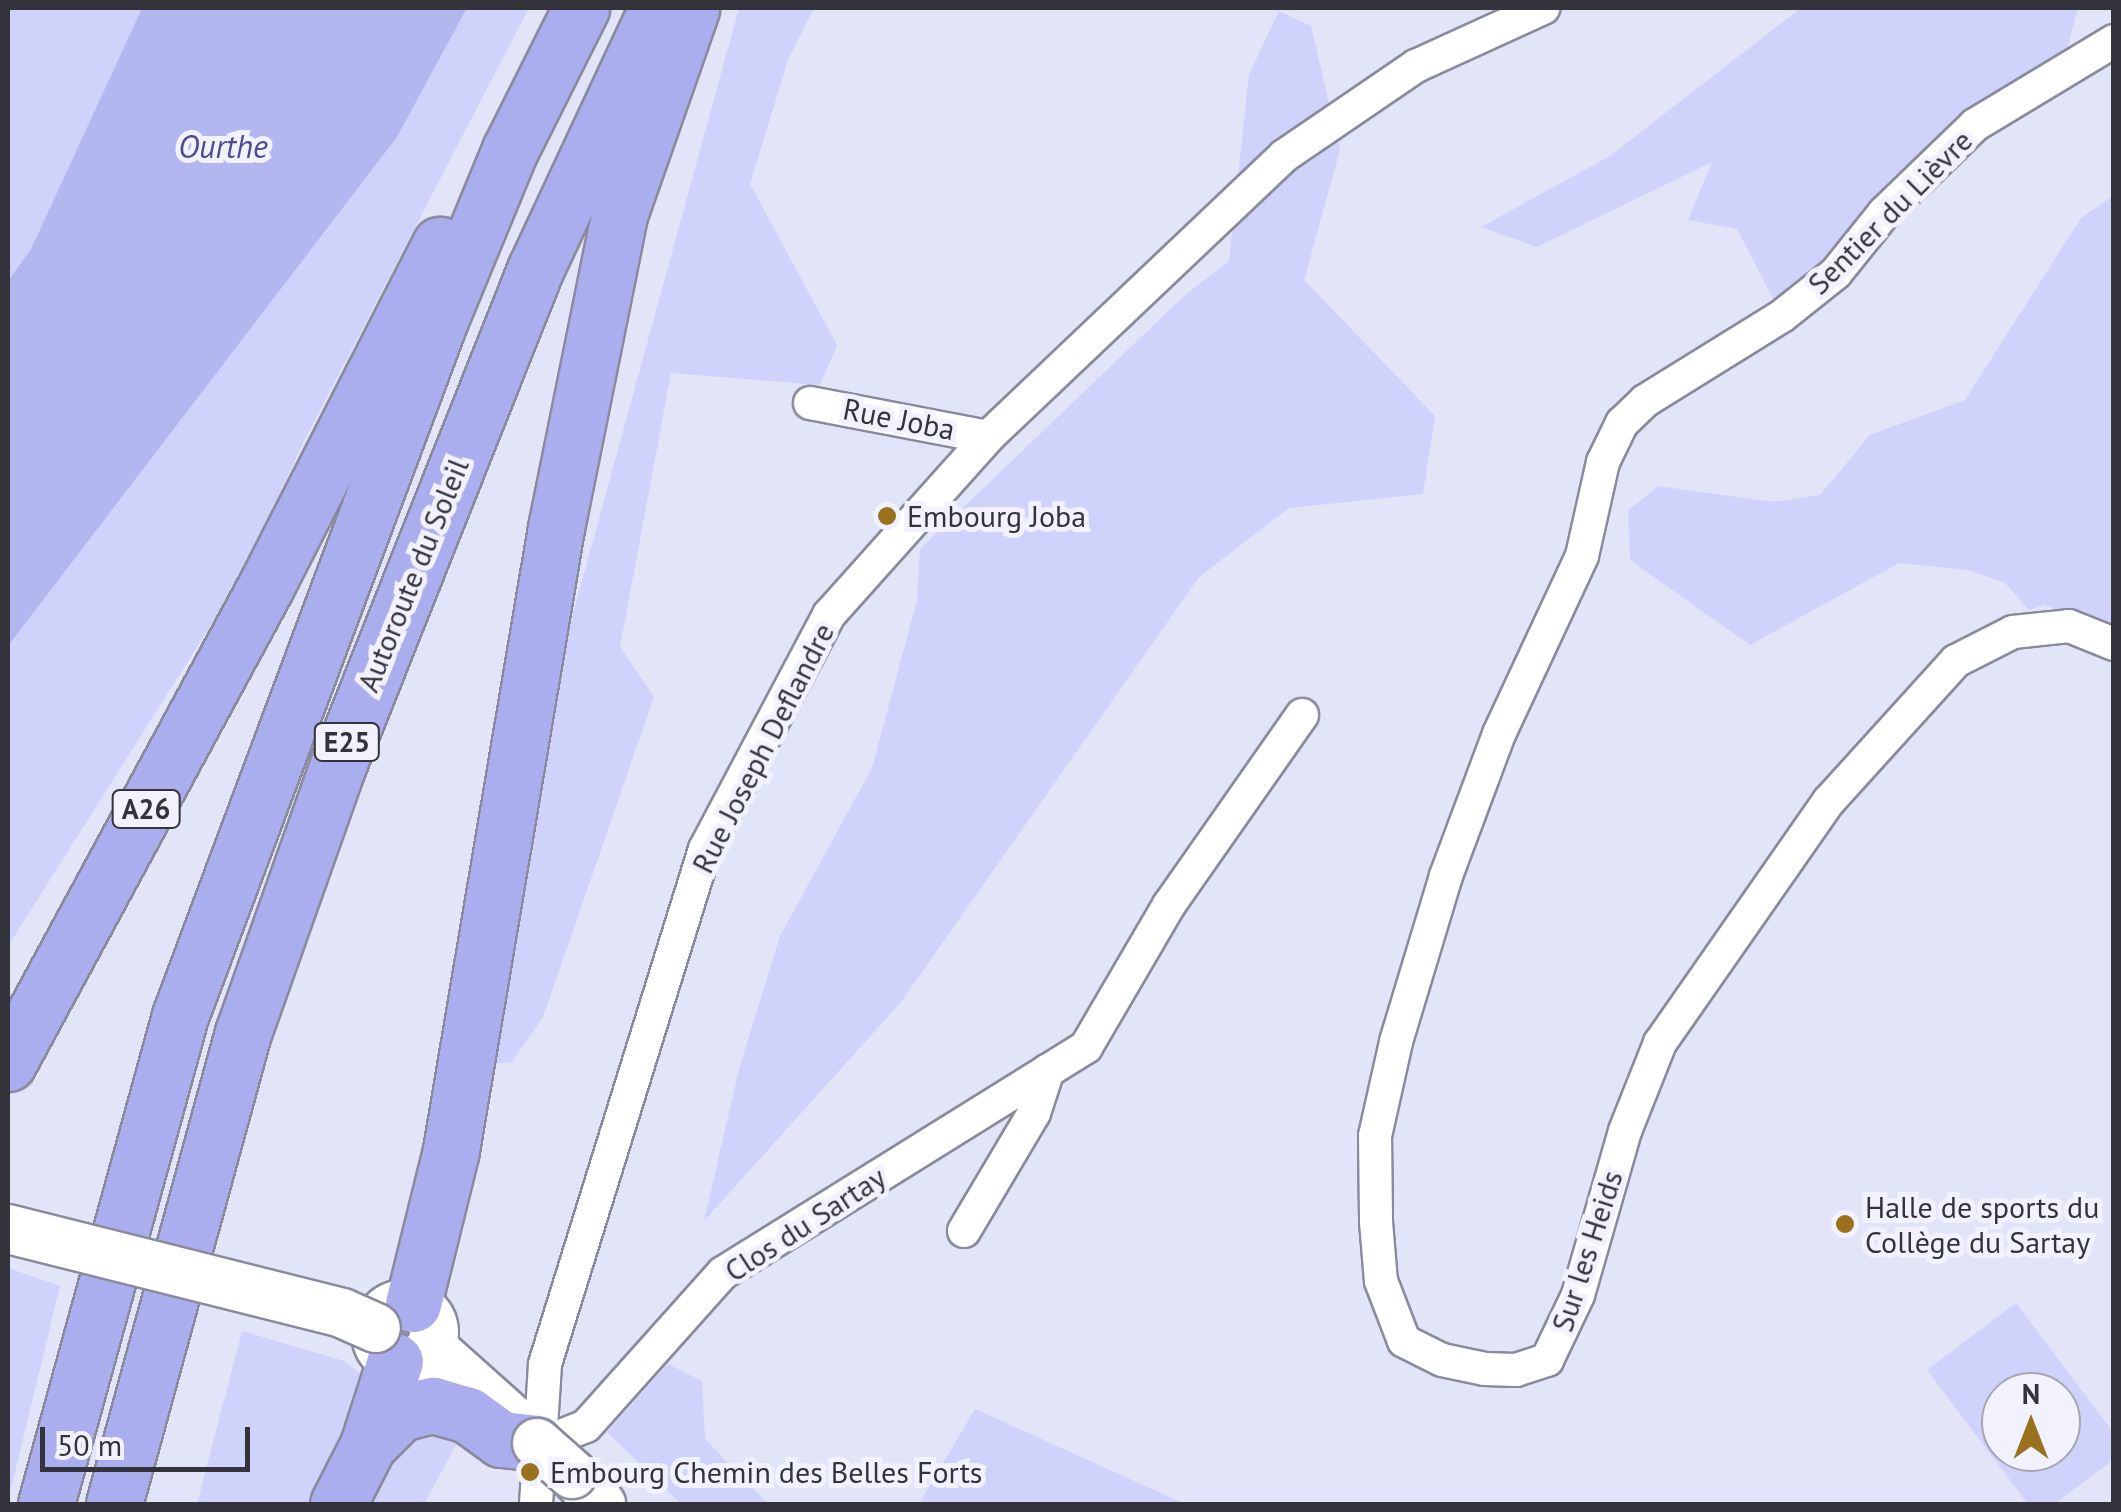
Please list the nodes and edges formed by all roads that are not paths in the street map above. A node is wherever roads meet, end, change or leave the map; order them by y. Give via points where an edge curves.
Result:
1 (581, 8) edge
2 (657, 8) edge
3 (692, 8) edge
4 (1543, 8) edge
5 (2114, 41) edge
6 (510, 150) junction
7 (810, 402) dead end
8 (1622, 424) joint
9 (988, 436) junction
10 (2114, 644) edge
11 (1302, 715) dead end
12 (14, 1056) edge
13 (1048, 1070) junction
14 (8, 1229) edge
15 (964, 1232) dead end
16 (404, 1335) junction
17 (539, 1444) junction
18 (368, 1445) junction
19 (46, 1504) edge
20 (114, 1504) edge
21 (338, 1504) edge
22 (536, 1504) edge
23 (601, 1504) edge

1 - 6 highway, E25
2 - 20 highway, Autoroute du Soleil / E25 via 542,253 338,765 244,1033
3 - 16 highway via 619,216 556,528 450,1150
4 - 9 street, Rue Joseph Deflandre via 1416,66 1284,156
5 - 8 street, Sentier du Lièvre via 1975,125 1884,213 1836,273
6 - 12 highway, A26 via 423,268 266,586
6 - 19 highway, E25 via 425,359 180,1016
7 - 9 street, Rue Joba
8 - 10 street, Sur les Heids via 1602,462 1582,556 1499,734 1446,876 1375,1136 1376,1222 1388,1310 1404,1341 1442,1360 1516,1370 1547,1360 1578,1295 1625,1131 1660,1044 1829,802 1956,661 2014,632 2069,626
9 - 17 street, Rue Joseph Deflandre via 829,615 705,849 545,1364
11 - 13 street, Clos du Sartay via 1168,905 1086,1047
13 - 15 street via 1034,1113
13 - 17 street, Clos du Sartay via 723,1273 586,1426
14 - 16 main road, bridge via 342,1313
16 - 17 main road
16 - 18 highway
17 - 18 highway via 501,1440 468,1415 433,1405 400,1413
17 - 22 street, Rue Joseph Deflandre
17 - 23 main road, bridge
18 - 21 highway

